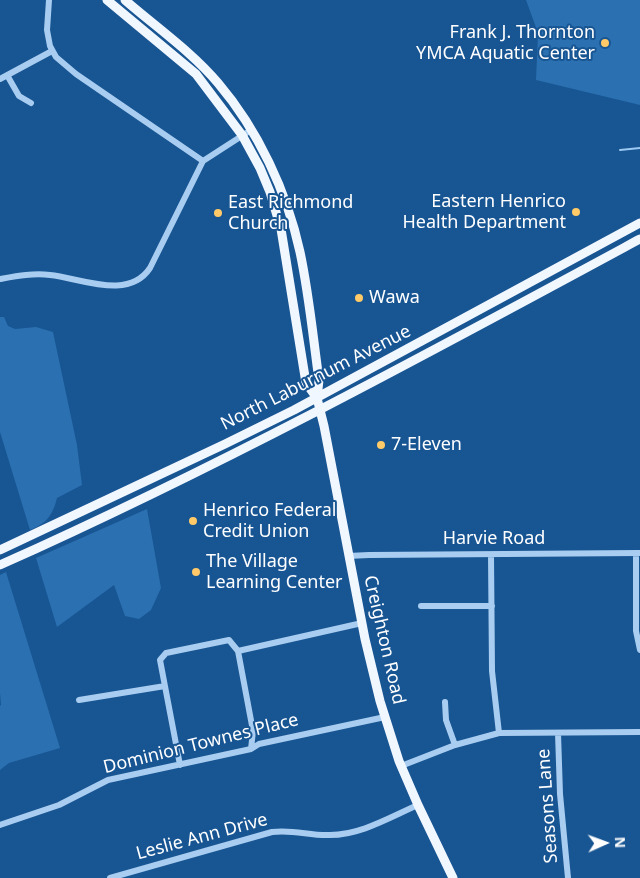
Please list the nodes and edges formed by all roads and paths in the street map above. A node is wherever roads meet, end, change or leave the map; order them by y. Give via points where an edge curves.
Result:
1 (49, 0) edge
2 (107, 0) edge
3 (125, 0) edge
4 (52, 51) junction
5 (7, 75) junction
6 (0, 79) edge
7 (31, 104) dead end
8 (252, 130) junction
9 (242, 135) junction
10 (203, 161) junction
11 (640, 223) edge
12 (640, 239) edge
13 (0, 279) edge
14 (316, 398) junction
15 (320, 411) junction
16 (0, 550) edge
17 (638, 553) edge
18 (491, 554) junction
19 (348, 556) junction
20 (0, 565) edge
21 (421, 606) dead end
22 (492, 606) junction
23 (362, 623) junction
24 (238, 650) junction
25 (640, 650) edge
26 (165, 686) junction
27 (79, 700) dead end
28 (445, 702) dead end
29 (385, 717) junction
30 (640, 732) edge
31 (499, 733) junction
32 (558, 733) junction
33 (455, 745) junction
34 (251, 749) junction
35 (180, 765) junction
36 (401, 766) junction
37 (418, 805) junction
38 (0, 825) edge
39 (110, 878) edge
40 (453, 878) edge
41 (568, 878) edge

1 - 4 street via 47,30
2 - 9 main road, Creighton Road via 196,74
3 - 8 main road, Creighton Road via 218,83
4 - 5 street
4 - 10 street via 76,74
5 - 6 street
5 - 7 street via 19,96
8 - 9 street
8 - 14 main road, Creighton Road via 284,198 301,254 319,380
9 - 10 street
9 - 14 main road, Creighton Road via 260,168 276,210 306,383
10 - 13 street via 150,268 133,283 114,287 33,274
11 - 14 main road, North Laburnum Avenue
12 - 15 main road, North Laburnum Avenue
14 - 15 main road, Creighton Road
14 - 16 main road, North Laburnum Avenue
15 - 19 main road, Creighton Road
15 - 20 main road, North Laburnum Avenue
17 - 18 street, Harvie Road
17 - 25 street via 636,631
18 - 19 street, Harvie Road
18 - 22 street
19 - 23 main road, Creighton Road
21 - 22 street
22 - 31 street via 492,671
23 - 24 street
23 - 29 main road, Creighton Road
24 - 26 street via 229,640 166,653 160,660
24 - 34 street via 253,731
26 - 27 street
26 - 35 street
28 - 33 street via 446,720
29 - 34 street, Dominion Townes Place via 259,744
29 - 36 main road, Creighton Road
30 - 32 street
31 - 32 street
31 - 33 street
32 - 41 street, Seasons Lane
33 - 36 street
34 - 35 street, Dominion Townes Place
35 - 38 street, Dominion Townes Place via 108,780 59,805
36 - 37 main road, Creighton Road
37 - 39 street, Leslie Ann Drive via 352,832 323,836 290,830 272,832
37 - 40 main road, Creighton Road

